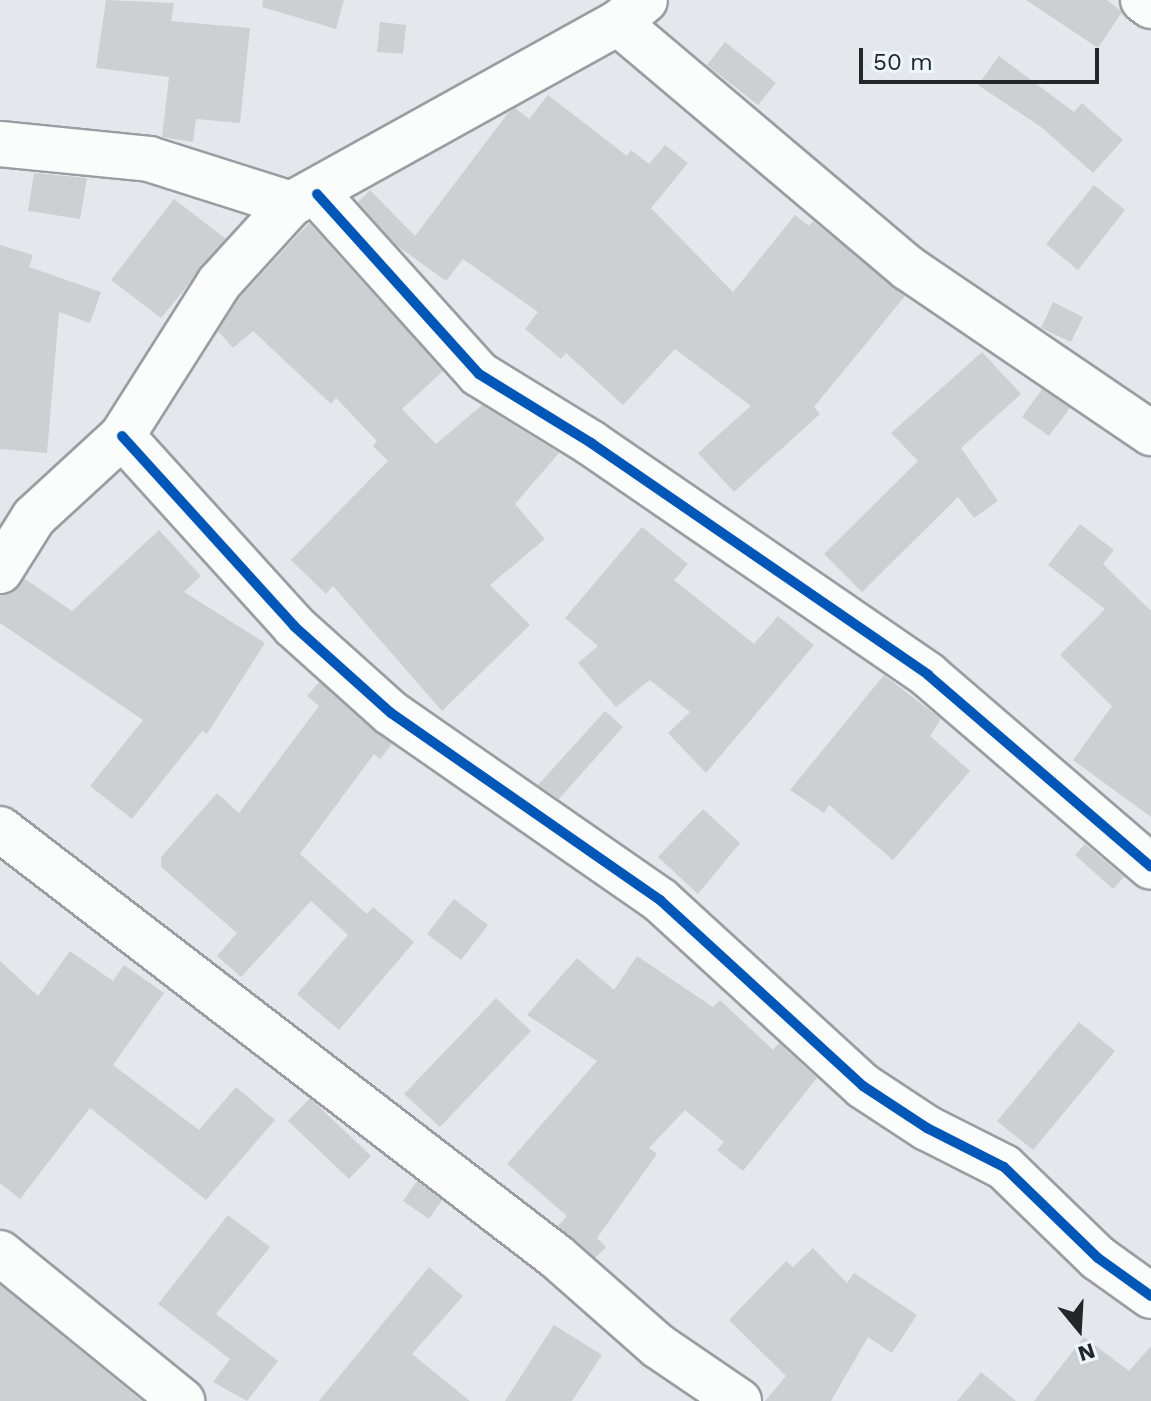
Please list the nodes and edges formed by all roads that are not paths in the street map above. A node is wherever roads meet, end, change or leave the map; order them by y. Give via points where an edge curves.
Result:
1 (1143, 0) edge
2 (1151, 6) edge
3 (632, 11) edge
4 (0, 144) edge
5 (304, 199) junction
6 (1151, 433) edge
7 (122, 436) junction
8 (17, 514) edge
9 (0, 571) edge
10 (0, 829) edge
11 (1151, 867) edge
12 (0, 1253) edge
13 (1151, 1296) edge
14 (182, 1401) edge
15 (739, 1401) edge

1 - 2 street
3 - 5 street
3 - 6 street via 908,268
4 - 5 street via 149,159
5 - 7 street via 219,283
5 - 11 street via 479,374 591,443 928,675
7 - 8 street
7 - 13 street via 294,626 391,713 660,900 863,1086 927,1128 1004,1167 1098,1258
8 - 9 street
10 - 15 street via 557,1257 658,1346
12 - 14 street

